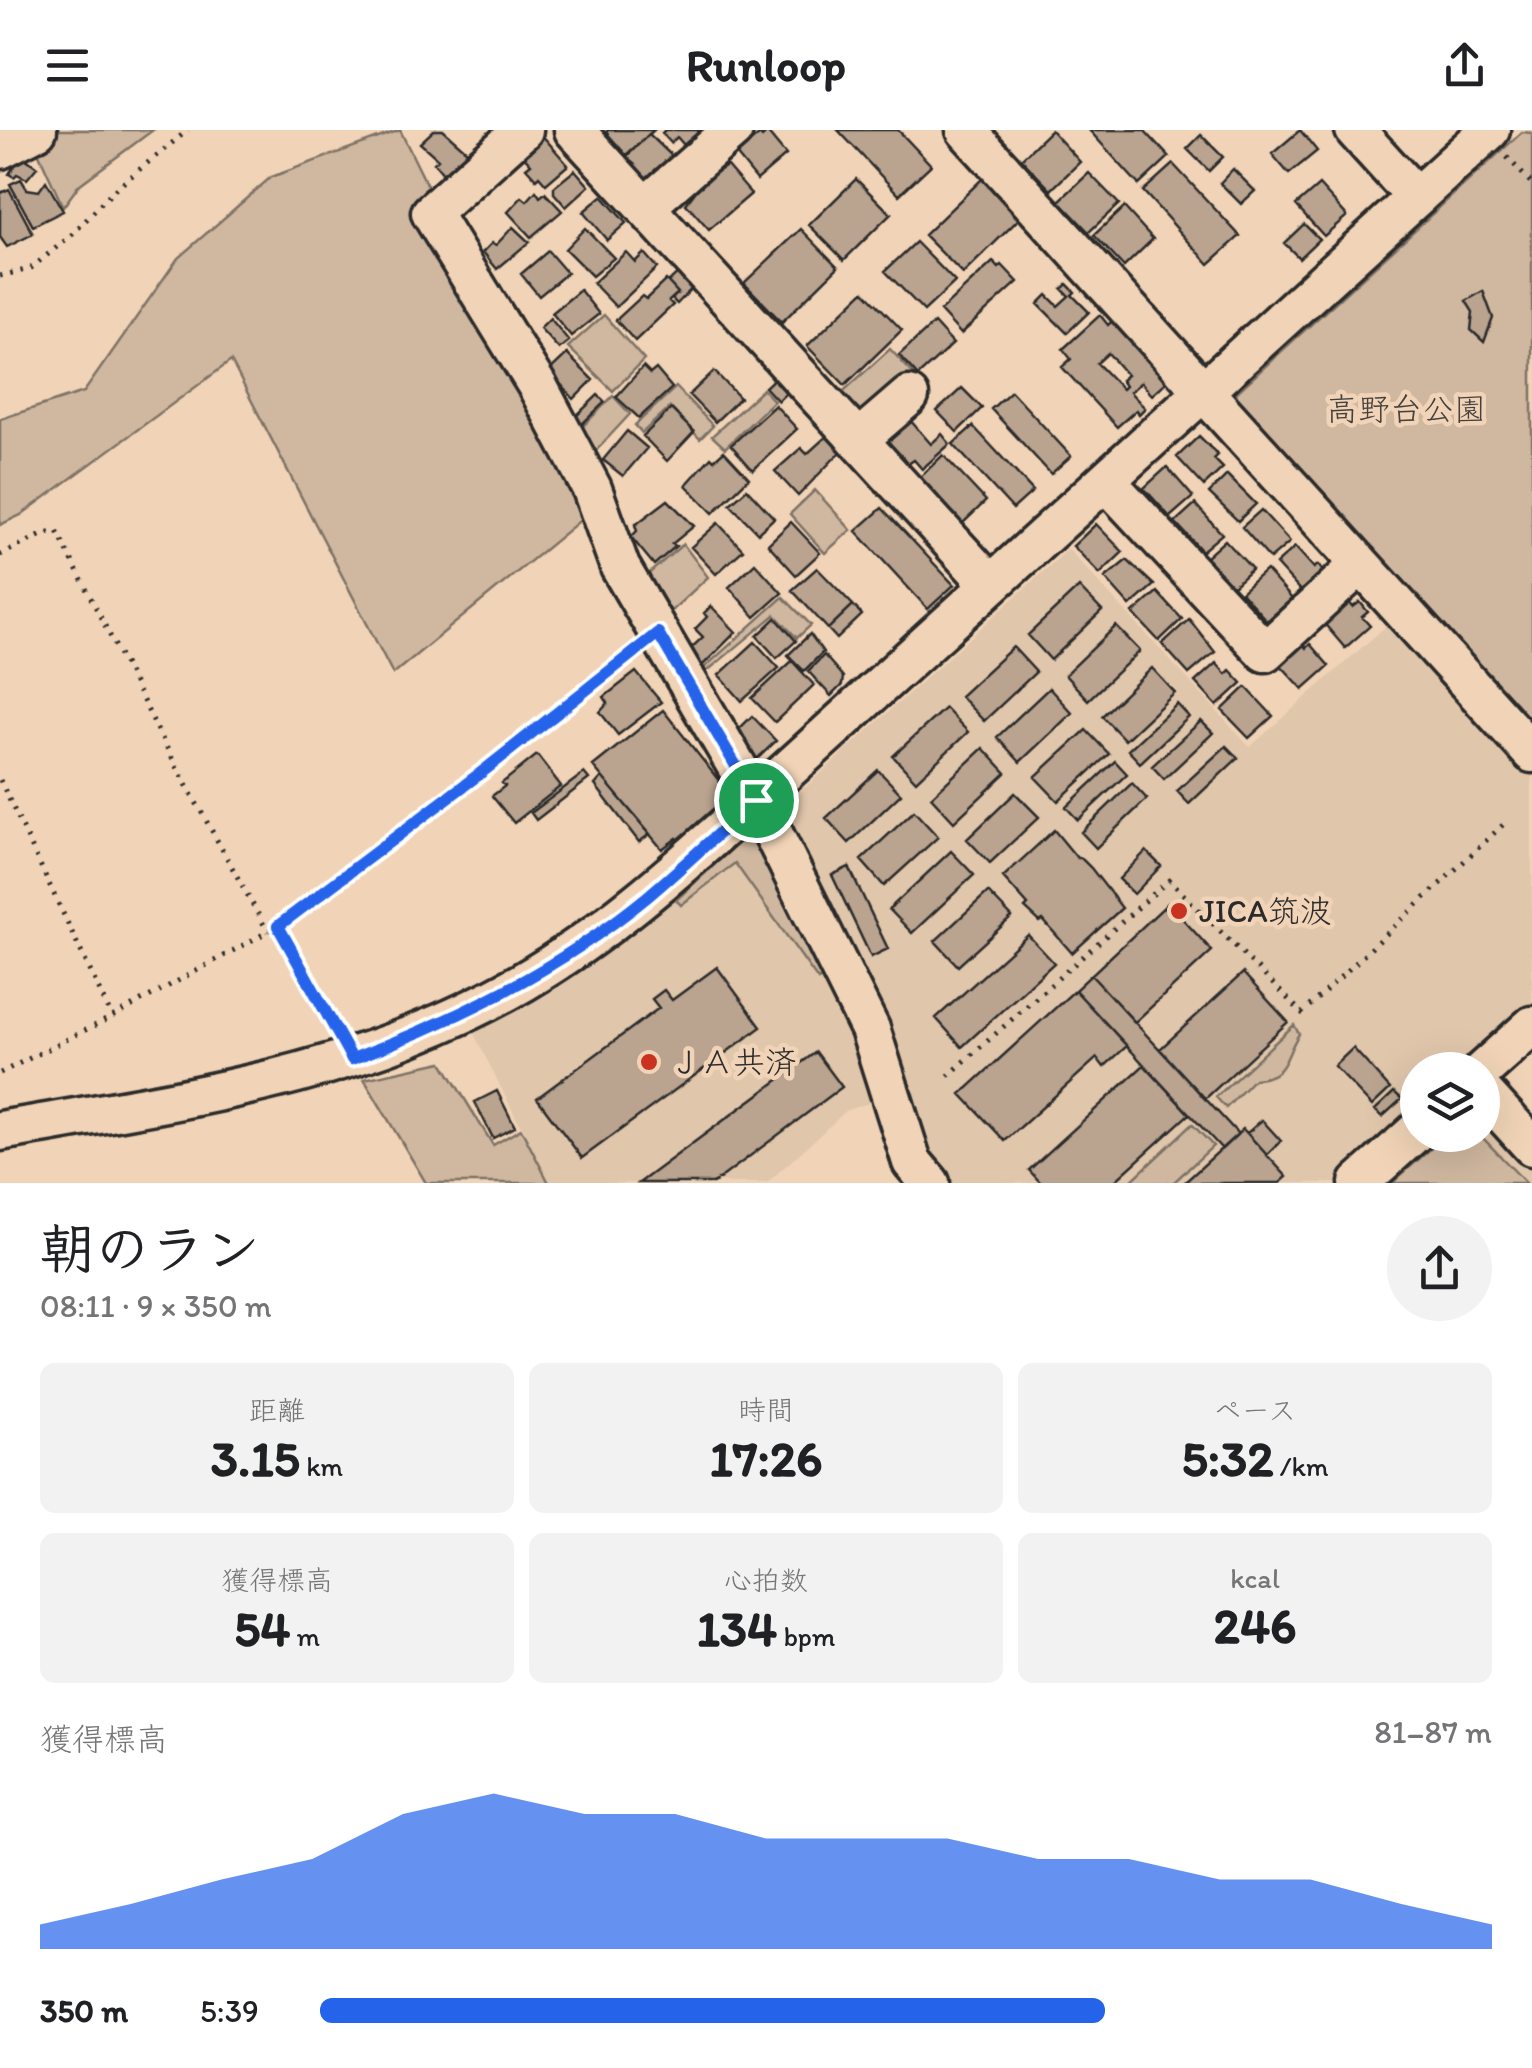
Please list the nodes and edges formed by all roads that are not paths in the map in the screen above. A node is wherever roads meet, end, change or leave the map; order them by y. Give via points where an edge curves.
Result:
1 (37, 130) edge
2 (523, 130) edge
3 (574, 130) edge
4 (733, 130) edge
5 (966, 130) edge
6 (1355, 130) edge
7 (1494, 139) edge
8 (0, 149) edge
9 (1415, 196) junction
10 (645, 208) junction
11 (1205, 392) junction
12 (909, 396) dead end
13 (858, 440) junction
14 (1106, 481) junction
15 (1360, 565) junction
16 (990, 584) junction
17 (1532, 753) edge
18 (756, 800) junction
19 (1532, 1026) edge
20 (1500, 1055) edge
21 (1500, 1111) edge
22 (0, 1131) edge
23 (1400, 1146) edge
24 (1532, 1146) edge
25 (930, 1183) edge
26 (1359, 1183) edge

1 - 8 street
2 - 18 street via 430,213 538,387 592,489 620,568
3 - 10 street
4 - 10 street
5 - 11 street
6 - 9 street
7 - 9 street
9 - 11 street
10 - 13 street
11 - 14 street
11 - 15 street
12 - 13 street
13 - 16 street
14 - 15 street via 1264,652
14 - 16 street
15 - 17 street
16 - 18 street
18 - 22 street via 646,897 570,952 417,1035 246,1087
18 - 25 street via 870,1029 912,1162
19 - 20 street
21 - 24 street
23 - 26 street

